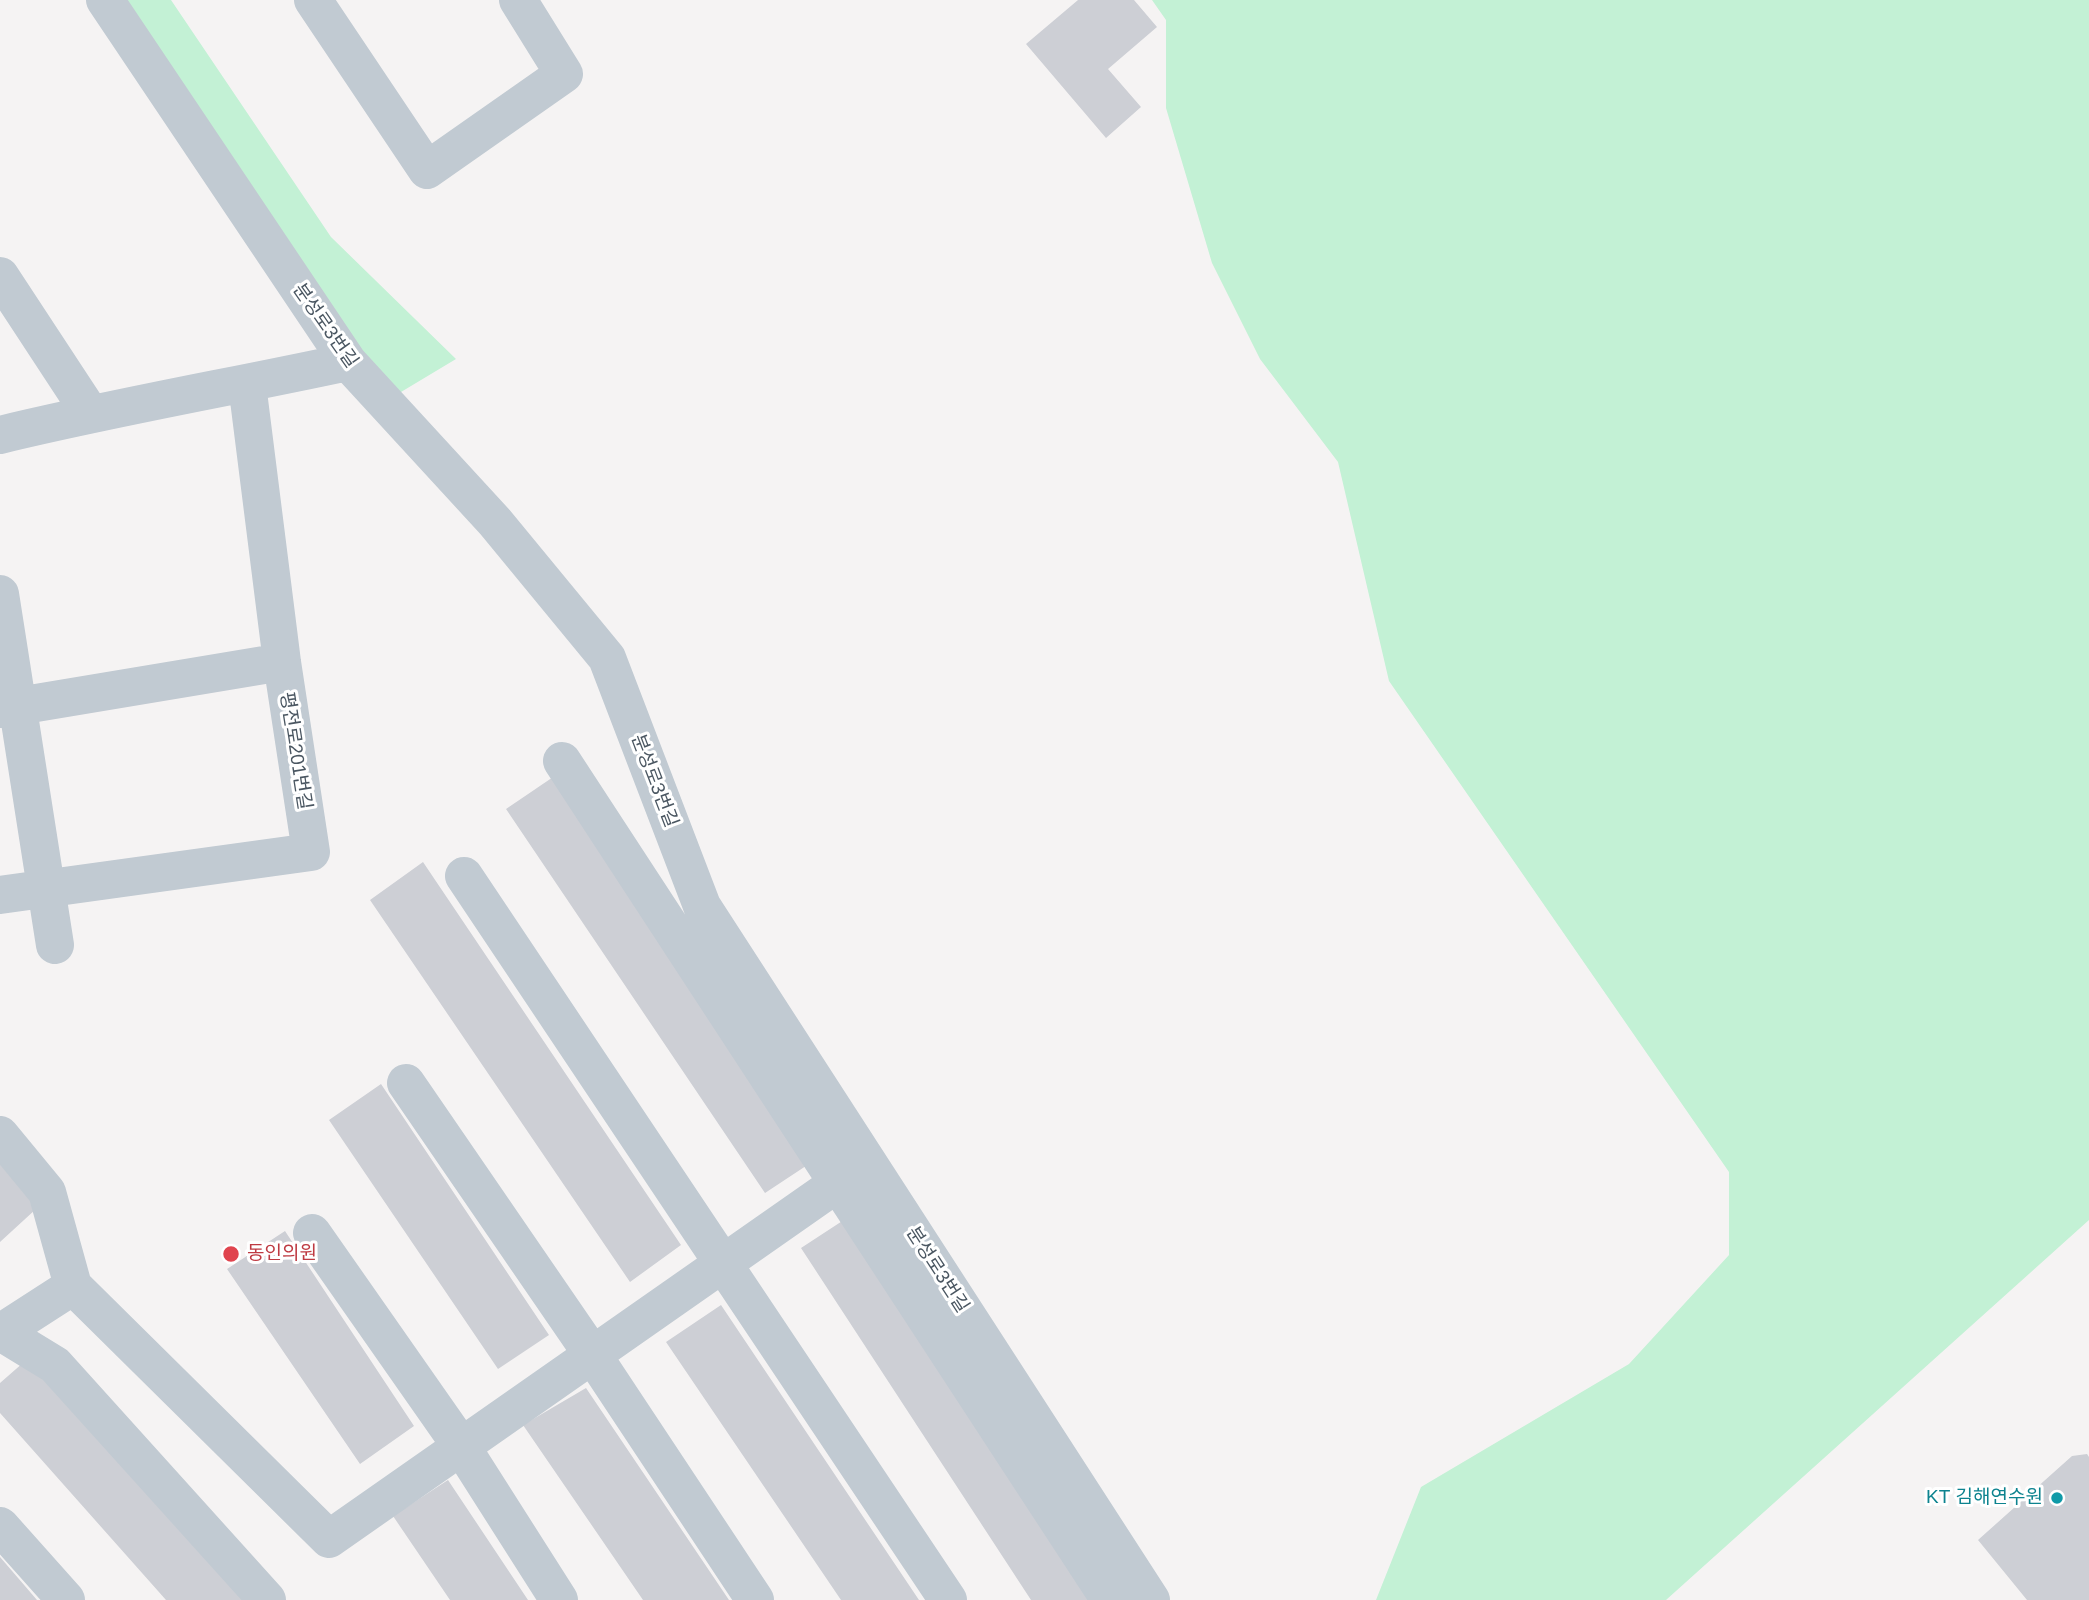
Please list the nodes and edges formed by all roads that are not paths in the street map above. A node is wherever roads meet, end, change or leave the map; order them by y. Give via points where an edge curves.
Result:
1 (105, 0) edge
2 (313, 0) edge
3 (518, 0) edge
4 (0, 276) edge
5 (348, 362) junction
6 (247, 384) junction
7 (90, 413) junction
8 (0, 435) edge
9 (0, 594) edge
10 (282, 662) junction
11 (10, 707) edge
12 (562, 761) dead end
13 (464, 876) dead end
14 (45, 891) junction
15 (0, 895) edge
16 (55, 946) dead end
17 (406, 1083) dead end
18 (0, 1135) edge
19 (838, 1183) junction
20 (312, 1233) dead end
21 (722, 1263) junction
22 (73, 1286) junction
23 (1, 1332) edge
24 (592, 1354) junction
25 (461, 1446) junction
26 (0, 1526) edge
27 (66, 1600) edge
28 (267, 1600) edge
29 (559, 1600) edge
30 (755, 1600) edge
31 (948, 1600) edge
32 (1110, 1600) edge
33 (1151, 1600) edge

1 - 5 street, 분성로3번길
2 - 3 street via 427,170 564,74
4 - 7 street
5 - 6 street
5 - 33 street, 분성로3번길 via 495,522 607,658 702,906
6 - 7 street
6 - 10 street, 평전로201번길
7 - 8 street
9 - 11 street
10 - 11 street
10 - 14 street, 평전로201번길 via 311,852
11 - 14 street
12 - 19 street
13 - 21 street
14 - 15 street, 평전로201번길
14 - 16 street
17 - 24 street
18 - 22 street via 47,1192
19 - 21 street
19 - 32 street
20 - 25 street
21 - 24 street
21 - 31 street
22 - 23 street
22 - 25 street via 329,1539
23 - 28 street via 55,1364
24 - 25 street
24 - 30 street
25 - 29 street
26 - 27 street

